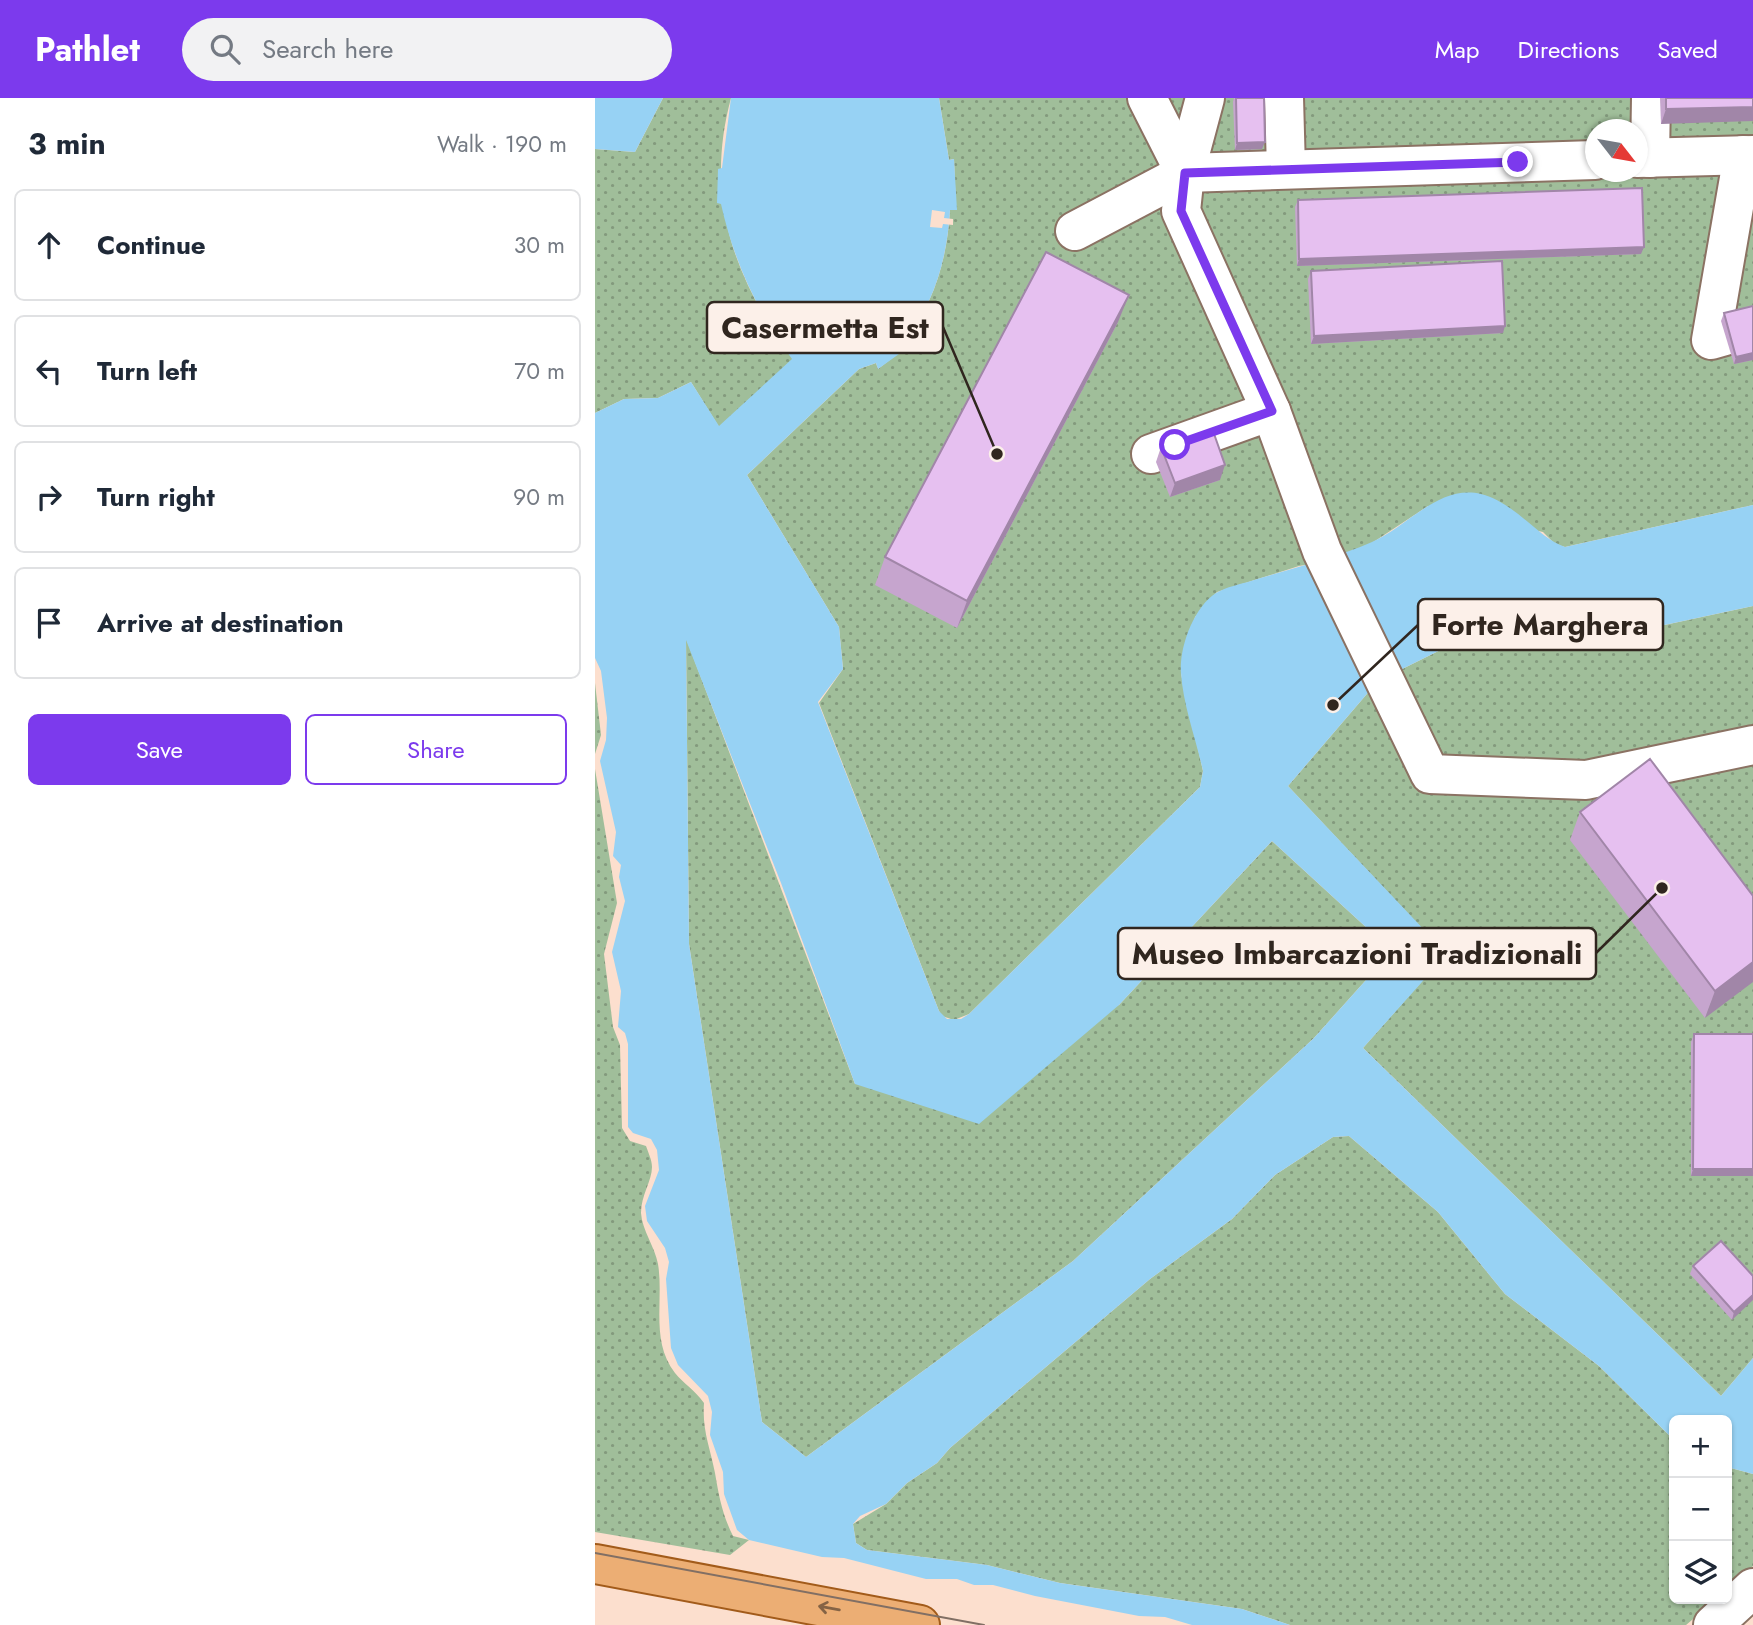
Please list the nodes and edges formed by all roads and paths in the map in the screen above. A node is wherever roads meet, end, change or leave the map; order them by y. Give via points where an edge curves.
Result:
1 (1147, 98) edge
2 (1205, 98) edge
3 (1284, 98) edge
4 (1650, 98) edge
5 (1648, 119) edge
6 (1748, 155) edge
7 (1648, 158) edge
8 (1585, 160) edge
9 (1286, 170) junction
10 (1185, 173) junction
11 (1075, 231) dead end
12 (1725, 336) edge
13 (1272, 411) junction
14 (1151, 454) dead end
15 (1753, 745) edge
16 (595, 1564) edge
17 (1753, 1588) edge
18 (920, 1625) edge
19 (1713, 1625) edge

1 - 10 street
2 - 10 street
3 - 9 street
4 - 5 street
6 - 7 street
6 - 12 street via 1711,340
8 - 9 street
9 - 10 street
10 - 11 street
10 - 13 street via 1181,211
13 - 14 street
13 - 15 street via 1321,551 1430,774 1586,780
18 -> 16 main road
17 - 19 street

